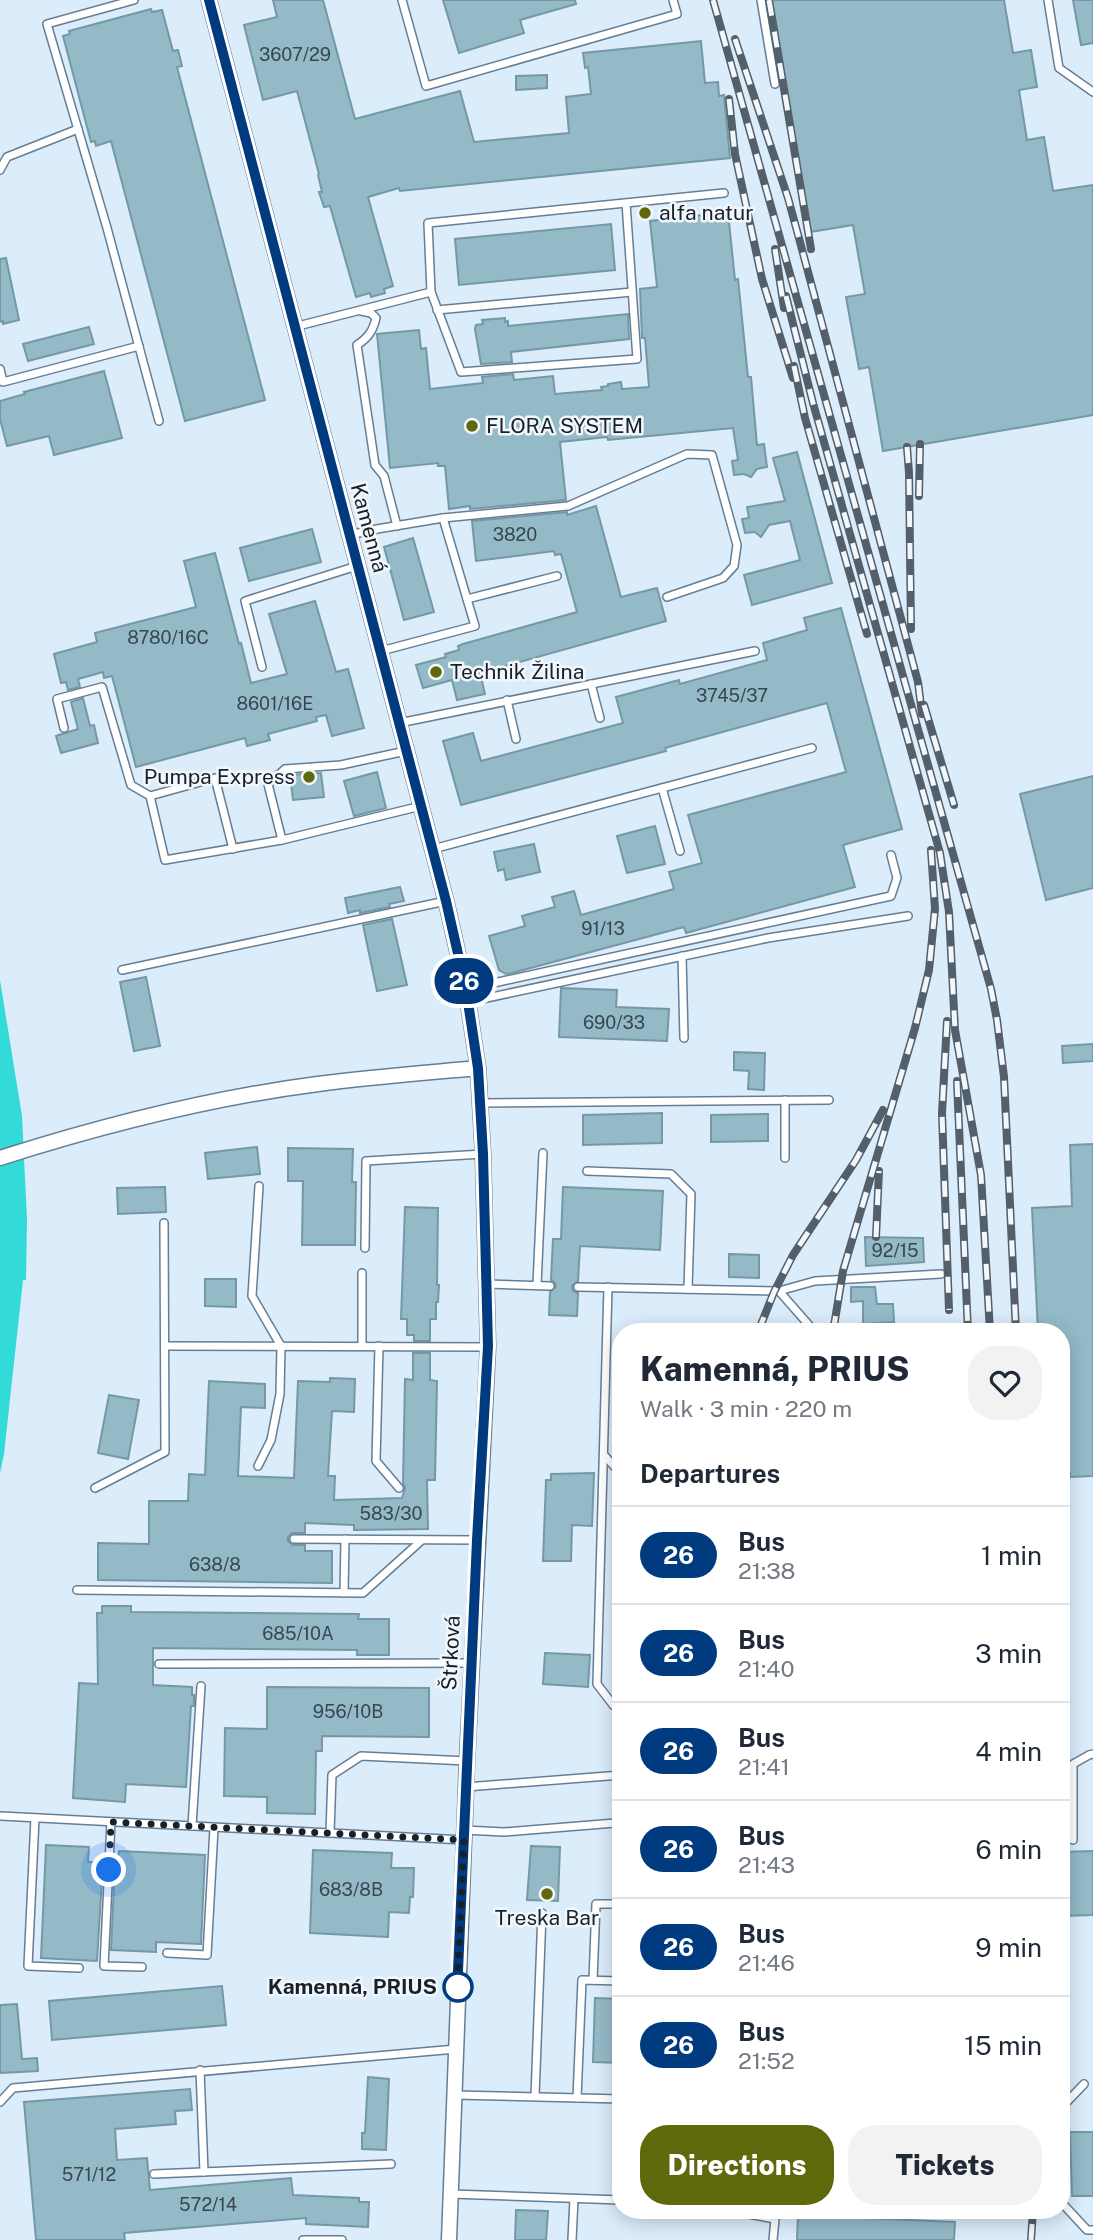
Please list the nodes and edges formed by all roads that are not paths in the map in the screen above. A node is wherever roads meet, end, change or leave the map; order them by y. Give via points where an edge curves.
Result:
1 (134, 0) edge
2 (209, 0) edge
3 (402, 0) edge
4 (673, 0) edge
5 (761, 0) edge
6 (1048, 0) edge
7 (775, 84) dead end
8 (1093, 92) edge
9 (78, 129) junction
10 (0, 170) edge
11 (724, 193) dead end
12 (626, 203) junction
13 (431, 292) junction
14 (632, 292) junction
15 (437, 310) junction
16 (361, 312) junction
17 (295, 327) junction
18 (139, 346) junction
19 (0, 369) edge
20 (159, 421) dead end
21 (443, 519) junction
22 (397, 526) junction
23 (349, 536) junction
24 (357, 566) junction
25 (557, 576) dead end
26 (667, 597) dead end
27 (467, 599) junction
28 (380, 651) junction
29 (755, 651) dead end
30 (262, 667) dead end
31 (591, 684) junction
32 (506, 700) junction
33 (600, 718) dead end
34 (399, 723) junction
35 (64, 728) dead end
36 (516, 739) dead end
37 (812, 748) dead end
38 (407, 751) junction
39 (662, 788) junction
40 (150, 796) junction
41 (421, 806) junction
42 (282, 840) junction
43 (233, 849) junction
44 (433, 849) junction
45 (680, 851) dead end
46 (891, 855) dead end
47 (446, 901) junction
48 (908, 916) dead end
49 (682, 956) junction
50 (122, 970) dead end
51 (467, 996) junction
52 (684, 1038) dead end
53 (478, 1068) junction
54 (785, 1100) junction
55 (829, 1100) dead end
56 (481, 1103) junction
57 (543, 1153) dead end
58 (483, 1154) junction
59 (0, 1158) edge
60 (785, 1158) dead end
61 (587, 1171) dead end
62 (258, 1186) dead end
63 (164, 1223) dead end
64 (365, 1248) dead end
65 (362, 1273) dead end
66 (941, 1274) dead end
67 (487, 1284) junction
68 (537, 1285) junction
69 (550, 1286) dead end
70 (578, 1287) dead end
71 (608, 1287) junction
72 (688, 1289) junction
73 (779, 1292) junction
74 (807, 1323) edge
75 (165, 1346) junction
76 (281, 1346) junction
77 (362, 1346) junction
78 (379, 1346) junction
79 (488, 1346) junction
80 (604, 1455) junction
81 (612, 1464) edge
82 (258, 1466) dead end
83 (95, 1488) dead end
84 (399, 1488) dead end
85 (294, 1539) dead end
86 (345, 1539) junction
87 (422, 1540) junction
88 (477, 1540) junction
89 (77, 1590) dead end
90 (344, 1593) junction
91 (472, 1663) junction
92 (159, 1664) dead end
93 (201, 1686) dead end
94 (612, 1703) edge
95 (1093, 1754) edge
96 (467, 1761) junction
97 (612, 1776) edge
98 (466, 1787) junction
99 (1, 1816) edge
100 (35, 1818) junction
101 (111, 1822) junction
102 (612, 1823) edge
103 (192, 1826) junction
104 (214, 1828) junction
105 (330, 1833) junction
106 (464, 1835) junction
107 (1073, 1840) dead end
108 (612, 1904) edge
109 (541, 1913) dead end
110 (167, 1953) dead end
111 (142, 1967) dead end
112 (79, 1968) dead end
113 (593, 1980) junction
114 (612, 1981) edge
115 (456, 2049) junction
116 (200, 2070) junction
117 (1084, 2084) dead end
118 (454, 2095) junction
119 (535, 2096) junction
120 (577, 2098) junction
121 (612, 2099) edge
122 (1070, 2099) edge
123 (0, 2102) edge
124 (391, 2164) dead end
125 (204, 2172) junction
126 (154, 2174) dead end
127 (451, 2194) junction
128 (574, 2199) junction
129 (612, 2200) edge
130 (1070, 2212) edge
131 (775, 2219) edge
132 (1093, 2230) edge
133 (303, 2240) edge
134 (342, 2240) edge
135 (449, 2240) edge
136 (572, 2240) edge
137 (773, 2240) edge

1 - 9 lane via 47,24
2 - 17 street, Kamenná
3 - 4 lane via 426,86 677,14
5 - 7 lane
6 - 8 lane via 1059,68
9 - 10 lane via 7,157
9 - 18 lane
11 - 12 lane
12 - 13 lane via 428,223
12 - 14 lane
13 - 15 lane
13 - 16 lane
14 - 15 lane
14 - 15 lane via 637,359 461,372
16 - 17 lane
16 - 22 lane via 376,318 367,338 357,345 376,466 384,476
17 - 23 street, Kamenná
18 - 19 lane via 3,382
18 - 20 lane
21 - 22 lane
21 - 26 lane via 568,506 687,453 712,455 737,545 734,566 723,578
21 - 27 lane
22 - 23 lane
23 - 24 street, Kamenná
24 - 28 street, Kamenná
24 - 30 lane via 244,601
25 - 27 lane
27 - 28 lane via 475,626
28 - 34 street, Kamenná
29 - 31 lane
31 - 32 lane
31 - 33 lane
32 - 34 lane
32 - 36 lane
34 - 38 street, Kamenná
35 - 40 lane via 57,699 102,687 131,785
37 - 39 lane
38 - 41 street, Kamenná
38 - 42 lane via 341,765 285,769 268,784
39 - 44 lane
39 - 45 lane
40 - 43 lane via 164,860
40 - 43 lane via 215,778
41 - 42 lane
41 - 44 street, Kamenná
42 - 43 lane
44 - 47 street, Kamenná
46 - 51 lane via 897,878 891,896
47 - 50 lane
47 - 51 street, Kamenná
48 - 49 lane
49 - 51 lane
49 - 52 lane
51 - 53 street, Kamenná
53 - 56 street, Štrková
53 - 59 street via 239,1097 108,1125
54 - 55 lane
54 - 56 lane
54 - 60 lane
56 - 58 street, Štrková
57 - 68 lane
58 - 64 lane via 366,1161
58 - 67 street, Štrková
61 - 72 lane via 671,1174 691,1194
62 - 76 lane via 252,1296
63 - 75 lane
65 - 77 lane
66 - 73 lane via 815,1282
67 - 68 lane
67 - 79 street, Štrková
68 - 69 lane
70 - 71 lane
71 - 72 lane
71 - 80 lane
72 - 73 lane
73 - 74 lane
75 - 76 lane
75 - 83 lane via 165,1452
76 - 77 lane
76 - 82 lane via 280,1394 271,1440
77 - 78 lane
78 - 79 lane
78 - 84 lane via 376,1461
79 - 88 street, Štrková
80 - 81 lane
80 - 94 lane via 597,1684
85 - 86 lane
86 - 87 lane
86 - 90 lane
87 - 88 lane
87 - 90 lane via 363,1593
88 - 91 street, Štrková
89 - 90 lane
91 - 92 lane
91 - 96 street, Štrková
93 - 103 lane
95 - 107 lane via 1073,1764
96 - 98 street, Štrková
96 - 105 lane via 361,1756 332,1775
97 - 98 lane
98 - 106 street, Štrková
99 - 100 lane
100 - 101 lane
100 - 112 lane via 28,1966
101 - 103 lane
101 - 111 lane via 104,1966
102 - 106 lane
103 - 104 lane
104 - 105 lane
104 - 110 lane via 207,1955
105 - 106 lane
106 - 115 street, Štrková
108 - 113 lane via 597,1903
109 - 119 lane
113 - 114 lane
113 - 120 lane via 582,1980
115 - 116 lane
115 - 118 street, Štrková
116 - 123 lane via 13,2088
116 - 125 lane
117 - 122 lane
118 - 119 lane
118 - 127 street, Štrková
119 - 120 lane
120 - 121 lane
124 - 125 lane
125 - 126 lane
127 - 128 lane
127 - 135 street, Štrková
128 - 129 lane
128 - 136 lane
130 - 132 lane via 1087,2230
131 - 137 lane
133 - 134 lane

